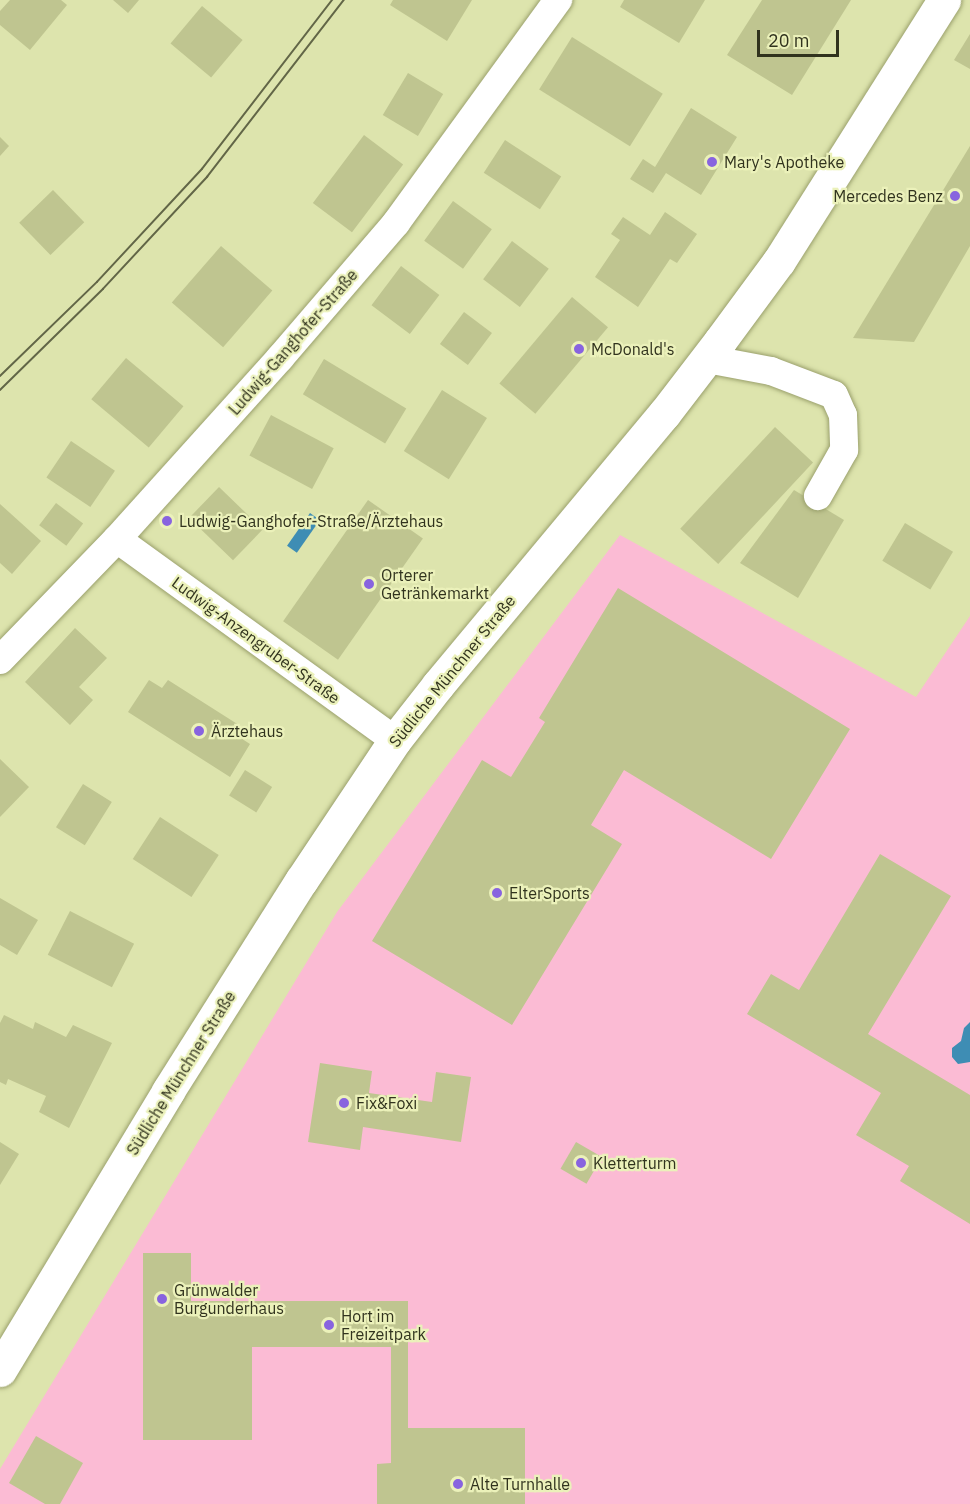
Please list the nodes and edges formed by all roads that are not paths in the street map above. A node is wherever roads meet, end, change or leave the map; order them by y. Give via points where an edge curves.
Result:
1 (558, 0) edge
2 (944, 0) edge
3 (707, 359) junction
4 (818, 496) dead end
5 (117, 539) junction
6 (0, 660) edge
7 (395, 740) junction
8 (0, 1370) edge

1 - 5 street, Ludwig-Ganghofer-Straße via 396,223
2 - 3 main road, Südliche Münchner Straße via 780,261
3 - 4 street via 771,371 834,395 843,415 844,450
3 - 7 main road, Südliche Münchner Straße
5 - 6 street, Ludwig-Ganghofer-Straße
5 - 7 street, Ludwig-Anzengruber-Straße
7 - 8 main road, Südliche Münchner Straße via 203,1036

